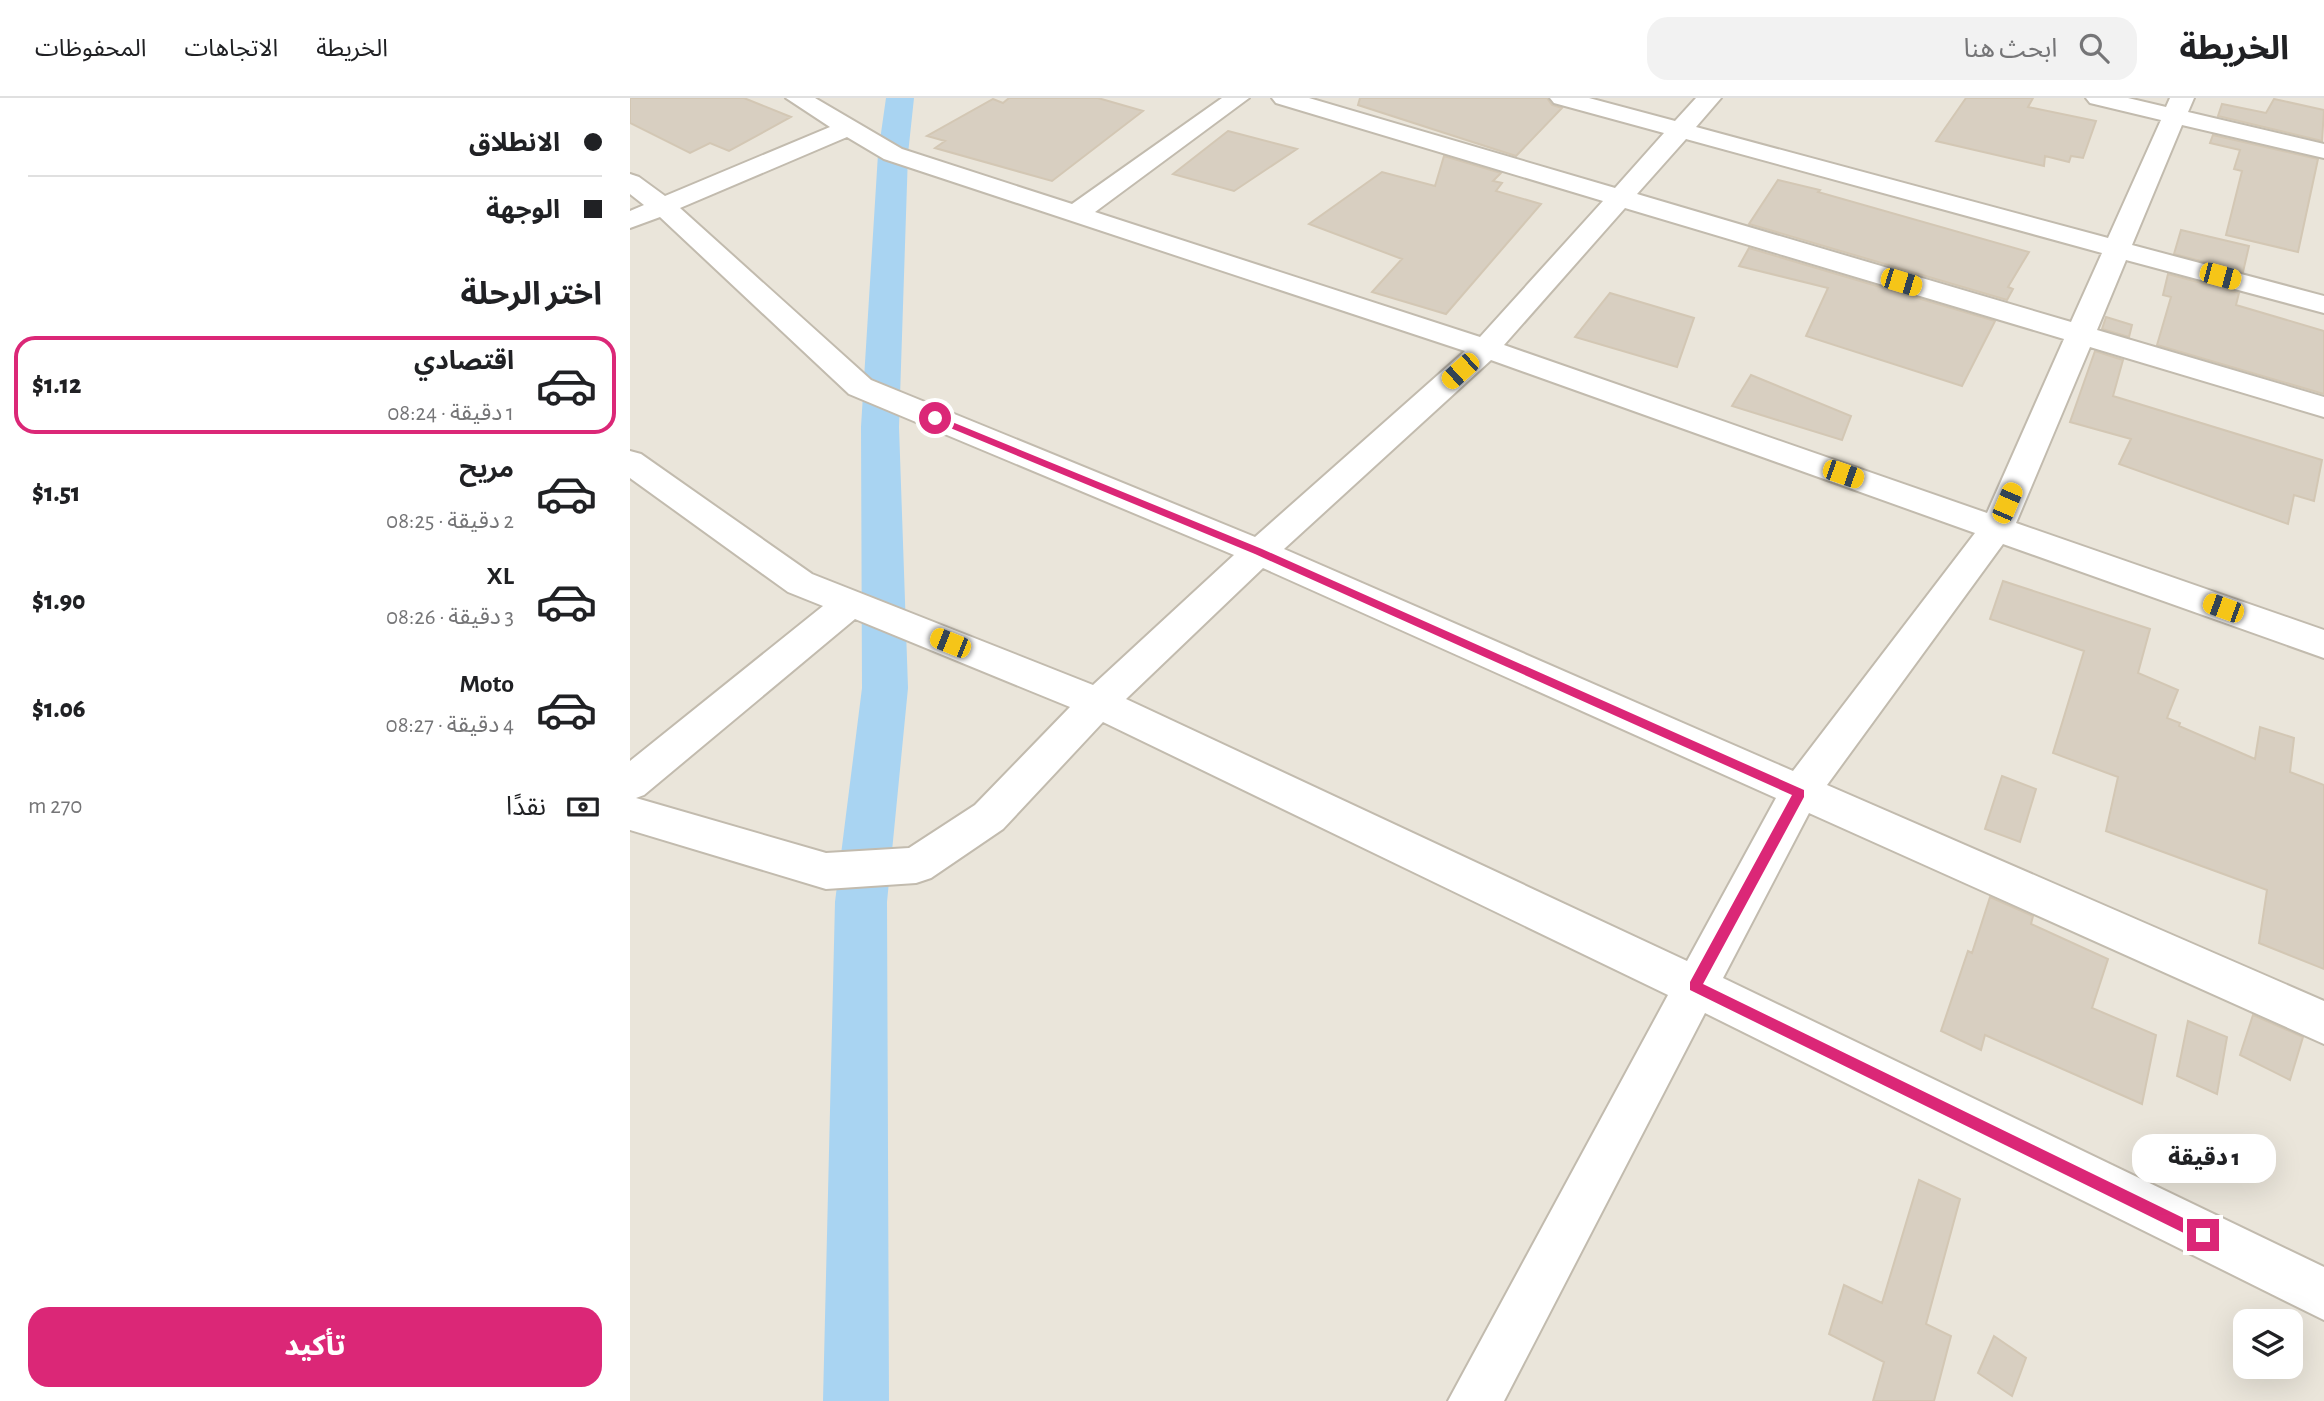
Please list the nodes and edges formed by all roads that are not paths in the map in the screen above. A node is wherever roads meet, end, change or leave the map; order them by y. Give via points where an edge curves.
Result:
1 (798, 98) edge
2 (1237, 98) edge
3 (1284, 98) edge
4 (1562, 98) edge
5 (1709, 98) edge
6 (2098, 98) edge
7 (2178, 107) edge
8 (846, 129) junction
9 (1680, 130) junction
10 (2324, 151) edge
11 (630, 182) edge
12 (1620, 198) junction
13 (664, 207) junction
14 (1076, 213) junction
15 (630, 220) edge
16 (2117, 248) junction
17 (2324, 305) edge
18 (2080, 335) junction
19 (1485, 348) junction
20 (2324, 407) edge
21 (630, 462) edge
22 (1997, 528) junction
23 (1259, 552) junction
24 (851, 603) junction
25 (2324, 644) edge
26 (1098, 703) junction
27 (630, 784) edge
28 (1800, 793) junction
29 (630, 813) edge
30 (1695, 986) junction
31 (2324, 1023) edge
32 (2324, 1294) edge
33 (1475, 1401) edge

1 - 8 street
2 - 14 street
3 - 12 street
4 - 9 street
5 - 9 street
6 - 7 street
7 - 10 street
7 - 16 street
8 - 13 street
8 - 14 street via 893,155
9 - 12 street
9 - 16 street
11 - 13 street
12 - 18 street
12 - 19 street
13 - 15 street
13 - 23 street via 860,387
14 - 19 street
16 - 17 street
16 - 18 street
18 - 20 street
18 - 22 street
19 - 22 street
19 - 23 street
21 - 24 street via 800,583
22 - 25 street
22 - 28 street
23 - 26 street
23 - 28 street
24 - 26 street
24 - 27 street
26 - 29 street via 989,817 916,864 826,871
26 - 30 street
28 - 30 street
28 - 31 street
30 - 32 street
30 - 33 street

